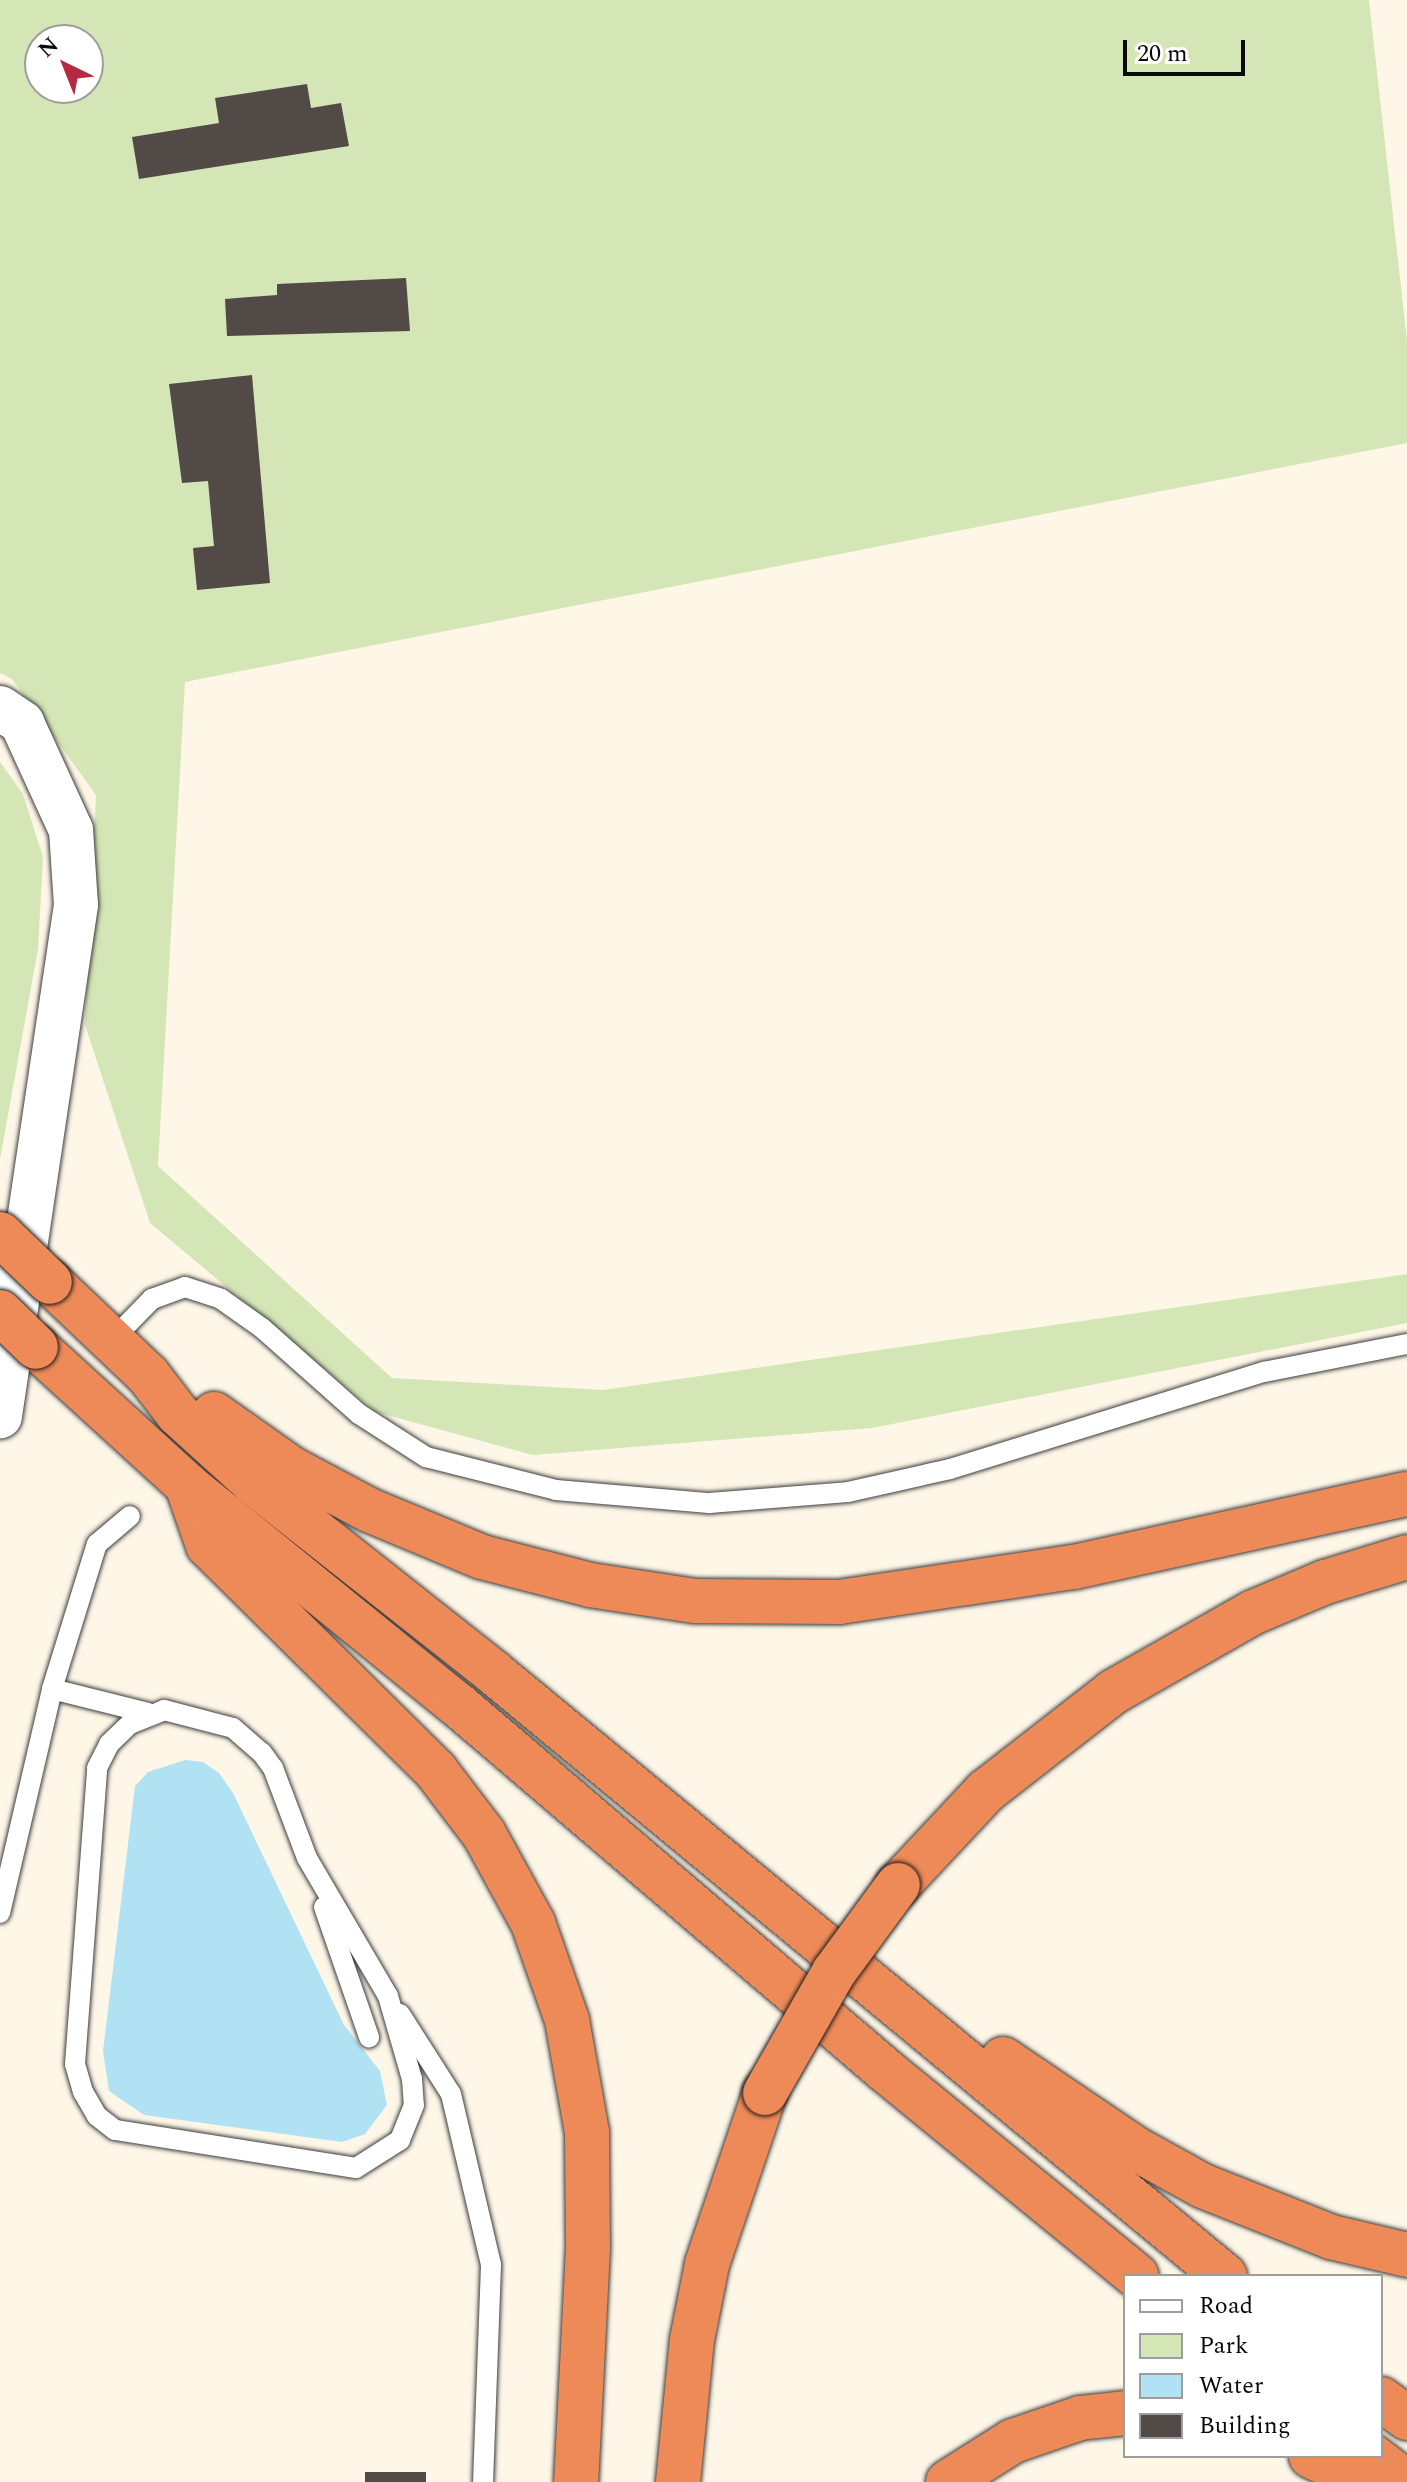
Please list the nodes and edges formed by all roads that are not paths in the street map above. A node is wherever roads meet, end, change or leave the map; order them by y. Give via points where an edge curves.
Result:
1 (0, 708) edge
2 (0, 1234) edge
3 (0, 1312) edge
4 (111, 1341) junction
5 (1407, 1344) edge
6 (148, 1375) junction
7 (0, 1416) edge
8 (187, 1485) junction
9 (1407, 1494) edge
10 (130, 1516) dead end
11 (1407, 1557) edge
12 (52, 1689) junction
13 (148, 1713) junction
14 (307, 1858) junction
15 (0, 1913) edge
16 (793, 1923) junction
17 (388, 1996) junction
18 (369, 2037) dead end
19 (1407, 2255) edge
20 (1135, 2274) edge
21 (1223, 2274) edge
22 (1383, 2400) edge
23 (1123, 2413) edge
24 (1407, 2418) edge
25 (1315, 2458) edge
26 (1375, 2458) edge
27 (483, 2482) edge
28 (576, 2482) edge
29 (678, 2482) edge
30 (948, 2482) edge
31 (1366, 2482) edge
32 (1406, 2482) edge

1 - 7 street via 22,723 71,830 76,905
2 - 4 highway, bridge
3 - 8 highway, bridge
4 - 5 lane via 152,1299 185,1287 221,1299 359,1414 426,1457 556,1490 709,1503 848,1492 950,1469 1264,1372
4 - 6 highway
6 - 9 highway via 188,1395 292,1469 369,1510 482,1557 590,1585 695,1601 839,1602 1059,1570
6 - 16 highway via 178,1414 254,1483 493,1672
8 - 20 highway via 458,1705 885,2070
8 - 28 highway via 208,1545 436,1771 484,1834 533,1923 567,2020 587,2132 588,2248
10 - 12 lane via 97,1544
11 - 29 highway, bridge via 1325,1582 1254,1612 1113,1692 986,1791 898,1885 834,1972 765,2093 707,2264 692,2340
12 - 13 lane
12 - 15 lane
13 - 14 lane via 194,1716 252,1740 273,1768
13 - 17 lane via 109,1744 97,1768 75,2064 97,2116 115,2130 133,2134 356,2168 400,2140 414,2105 412,2079
14 - 17 lane
14 - 18 lane
16 - 19 highway via 830,1929 1050,2094 1190,2179 1286,2222
16 - 21 highway
17 - 27 lane via 451,2094 491,2265
22 - 24 highway
23 - 30 highway via 1080,2418 1013,2441
25 - 31 highway
26 - 32 highway

